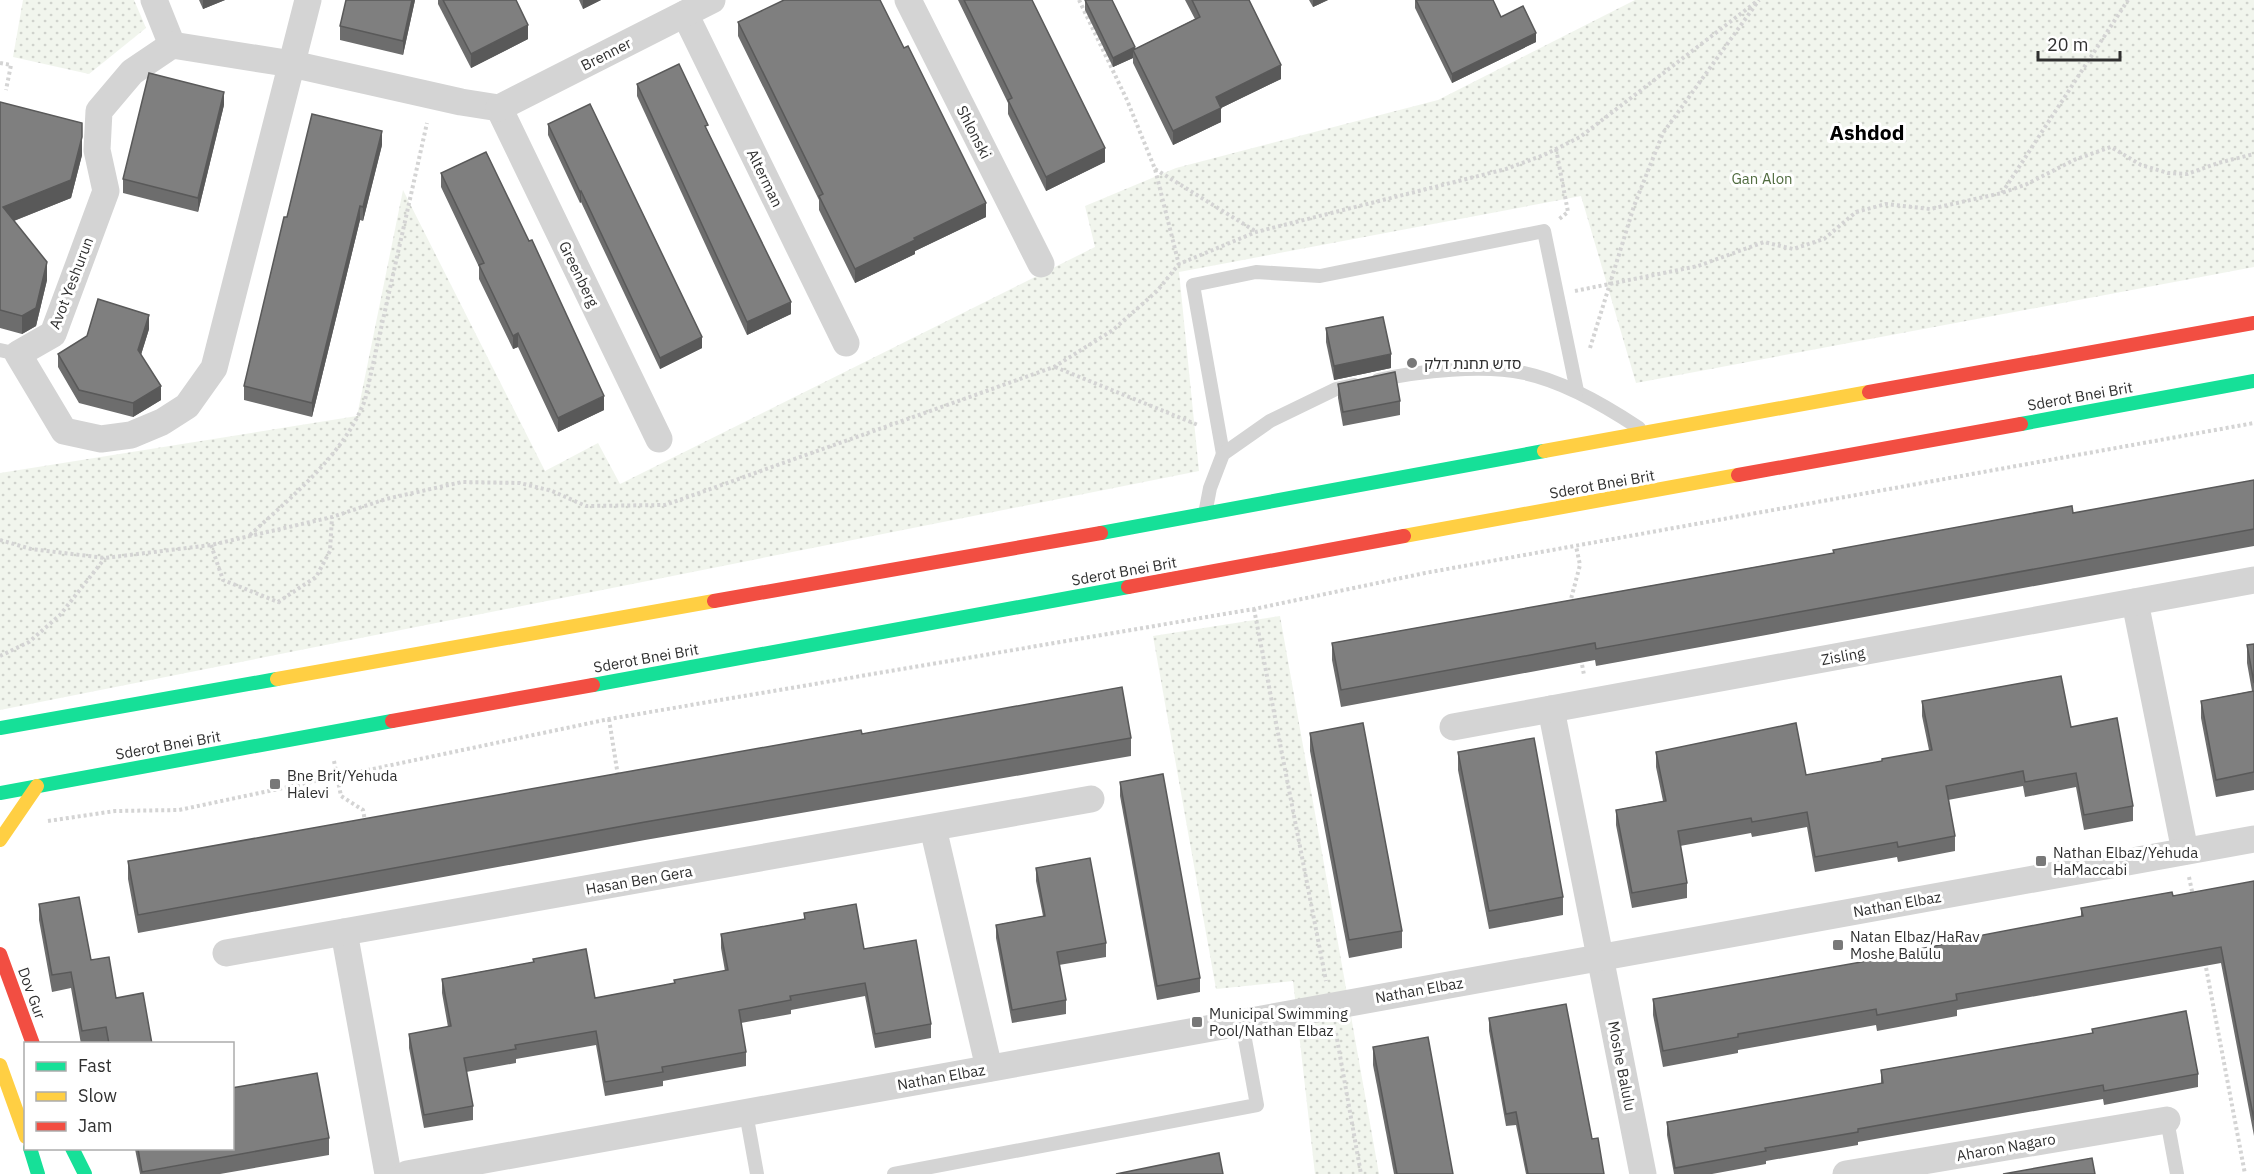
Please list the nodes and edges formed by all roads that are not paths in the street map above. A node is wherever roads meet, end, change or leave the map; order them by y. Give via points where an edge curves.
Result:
1 (154, 0) edge
2 (308, 0) edge
3 (908, 0) edge
4 (703, 4) edge
5 (172, 45) junction
6 (292, 64) junction
7 (499, 108) junction
8 (1041, 264) dead end
9 (2254, 323) edge
10 (846, 343) dead end
11 (9, 352) edge
12 (2254, 381) edge
13 (1577, 391) junction
14 (1646, 432) junction
15 (659, 439) dead end
16 (1223, 454) junction
17 (1205, 514) junction
18 (2254, 580) edge
19 (2136, 602) junction
20 (1551, 709) junction
21 (2, 726) edge
22 (1453, 727) dead end
23 (37, 786) junction
24 (0, 793) edge
25 (1091, 799) dead end
26 (933, 828) junction
27 (2254, 839) edge
28 (0, 840) edge
29 (2185, 851) junction
30 (344, 932) junction
31 (226, 953) dead end
32 (0, 954) edge
33 (1601, 957) junction
34 (1242, 1023) junction
35 (32, 1042) edge
36 (0, 1065) edge
37 (989, 1068) junction
38 (746, 1113) junction
39 (2167, 1120) joint
40 (24, 1131) edge
41 (30, 1150) edge
42 (73, 1150) edge
43 (38, 1174) edge
44 (85, 1174) edge
45 (388, 1174) edge
46 (407, 1174) edge
47 (757, 1174) edge
48 (894, 1174) edge
49 (1643, 1174) edge
50 (1846, 1174) edge
51 (2178, 1174) edge

1 - 5 street
2 - 6 street, Avot Yeshurun
3 - 8 street, Shlonski
4 - 7 street, Brenner
4 - 10 street, Alterman
5 - 6 street
5 - 11 street, Avot Yeshurun via 132,72 99,111 97,150 106,190 53,334
6 - 7 street
6 - 11 street, Avot Yeshurun via 214,369 187,406 131,435 101,439 64,431
7 - 15 street, Greenberg
9 - 14 main road
12 - 23 main road, Sderot Bnei Brit
13 - 14 lane
13 - 16 lane via 1524,373 1477,369 1393,377 1336,389 1270,421
13 - 16 lane via 1544,231 1320,276 1256,272 1193,285
14 - 17 main road
16 - 17 lane
17 - 21 main road
18 - 19 street, Zisling
19 - 20 street, Zisling
19 - 29 street
20 - 22 street, Zisling
20 - 33 street
23 - 24 main road, Sderot Bnei Brit
23 - 28 main road
25 - 26 street, Hasan Ben Gera
26 - 30 street, Hasan Ben Gera
26 - 37 street
27 - 29 street, Nathan Elbaz
29 - 33 street, Nathan Elbaz
30 - 31 street, Hasan Ben Gera
30 - 45 street
32 - 35 main road, Dov Gur
33 - 34 street, Nathan Elbaz
33 - 49 street, Moshe Balulu
34 - 37 street, Nathan Elbaz
34 - 48 lane via 1257,1105
36 - 40 main road
37 - 38 street, Nathan Elbaz
38 - 46 street, Nathan Elbaz
38 - 47 lane
39 - 50 street, Aharon Nagaro
39 - 51 lane
41 - 43 main road
42 - 44 main road

